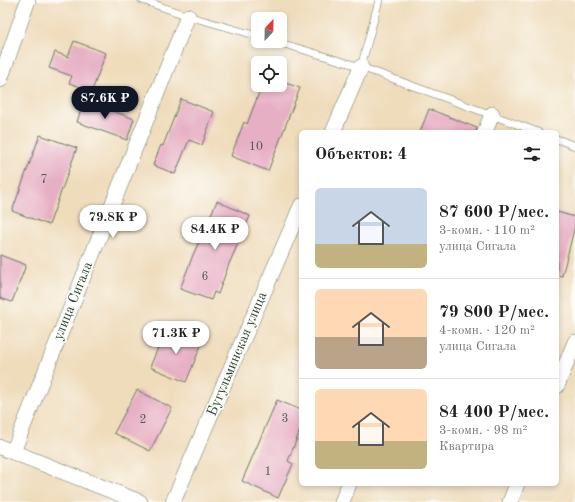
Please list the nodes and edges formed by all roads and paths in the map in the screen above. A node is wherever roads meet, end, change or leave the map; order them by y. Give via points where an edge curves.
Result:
1 (28, 0) edge
2 (142, 0) edge
3 (379, 0) edge
4 (188, 16) junction
5 (251, 34) edge
6 (287, 45) edge
7 (361, 67) junction
8 (0, 80) edge
9 (492, 114) junction
10 (334, 130) edge
11 (486, 130) edge
12 (533, 130) edge
13 (559, 140) edge
14 (575, 146) edge
15 (299, 211) edge
16 (575, 342) edge
17 (559, 381) edge
18 (6, 450) edge
19 (348, 486) edge
20 (516, 486) edge
21 (116, 498) edge
22 (140, 502) edge
23 (173, 502) edge
24 (342, 502) edge
25 (510, 502) edge

1 - 8 street
2 - 4 lane
3 - 7 lane
4 - 5 lane
4 - 18 street, улица Сигала
6 - 7 lane
7 - 9 lane
7 - 10 street
9 - 11 street
9 - 12 lane
13 - 14 lane
15 - 23 street, Бугульминская улица
16 - 17 street
18 - 21 street
19 - 24 street
20 - 25 street
21 - 22 street

